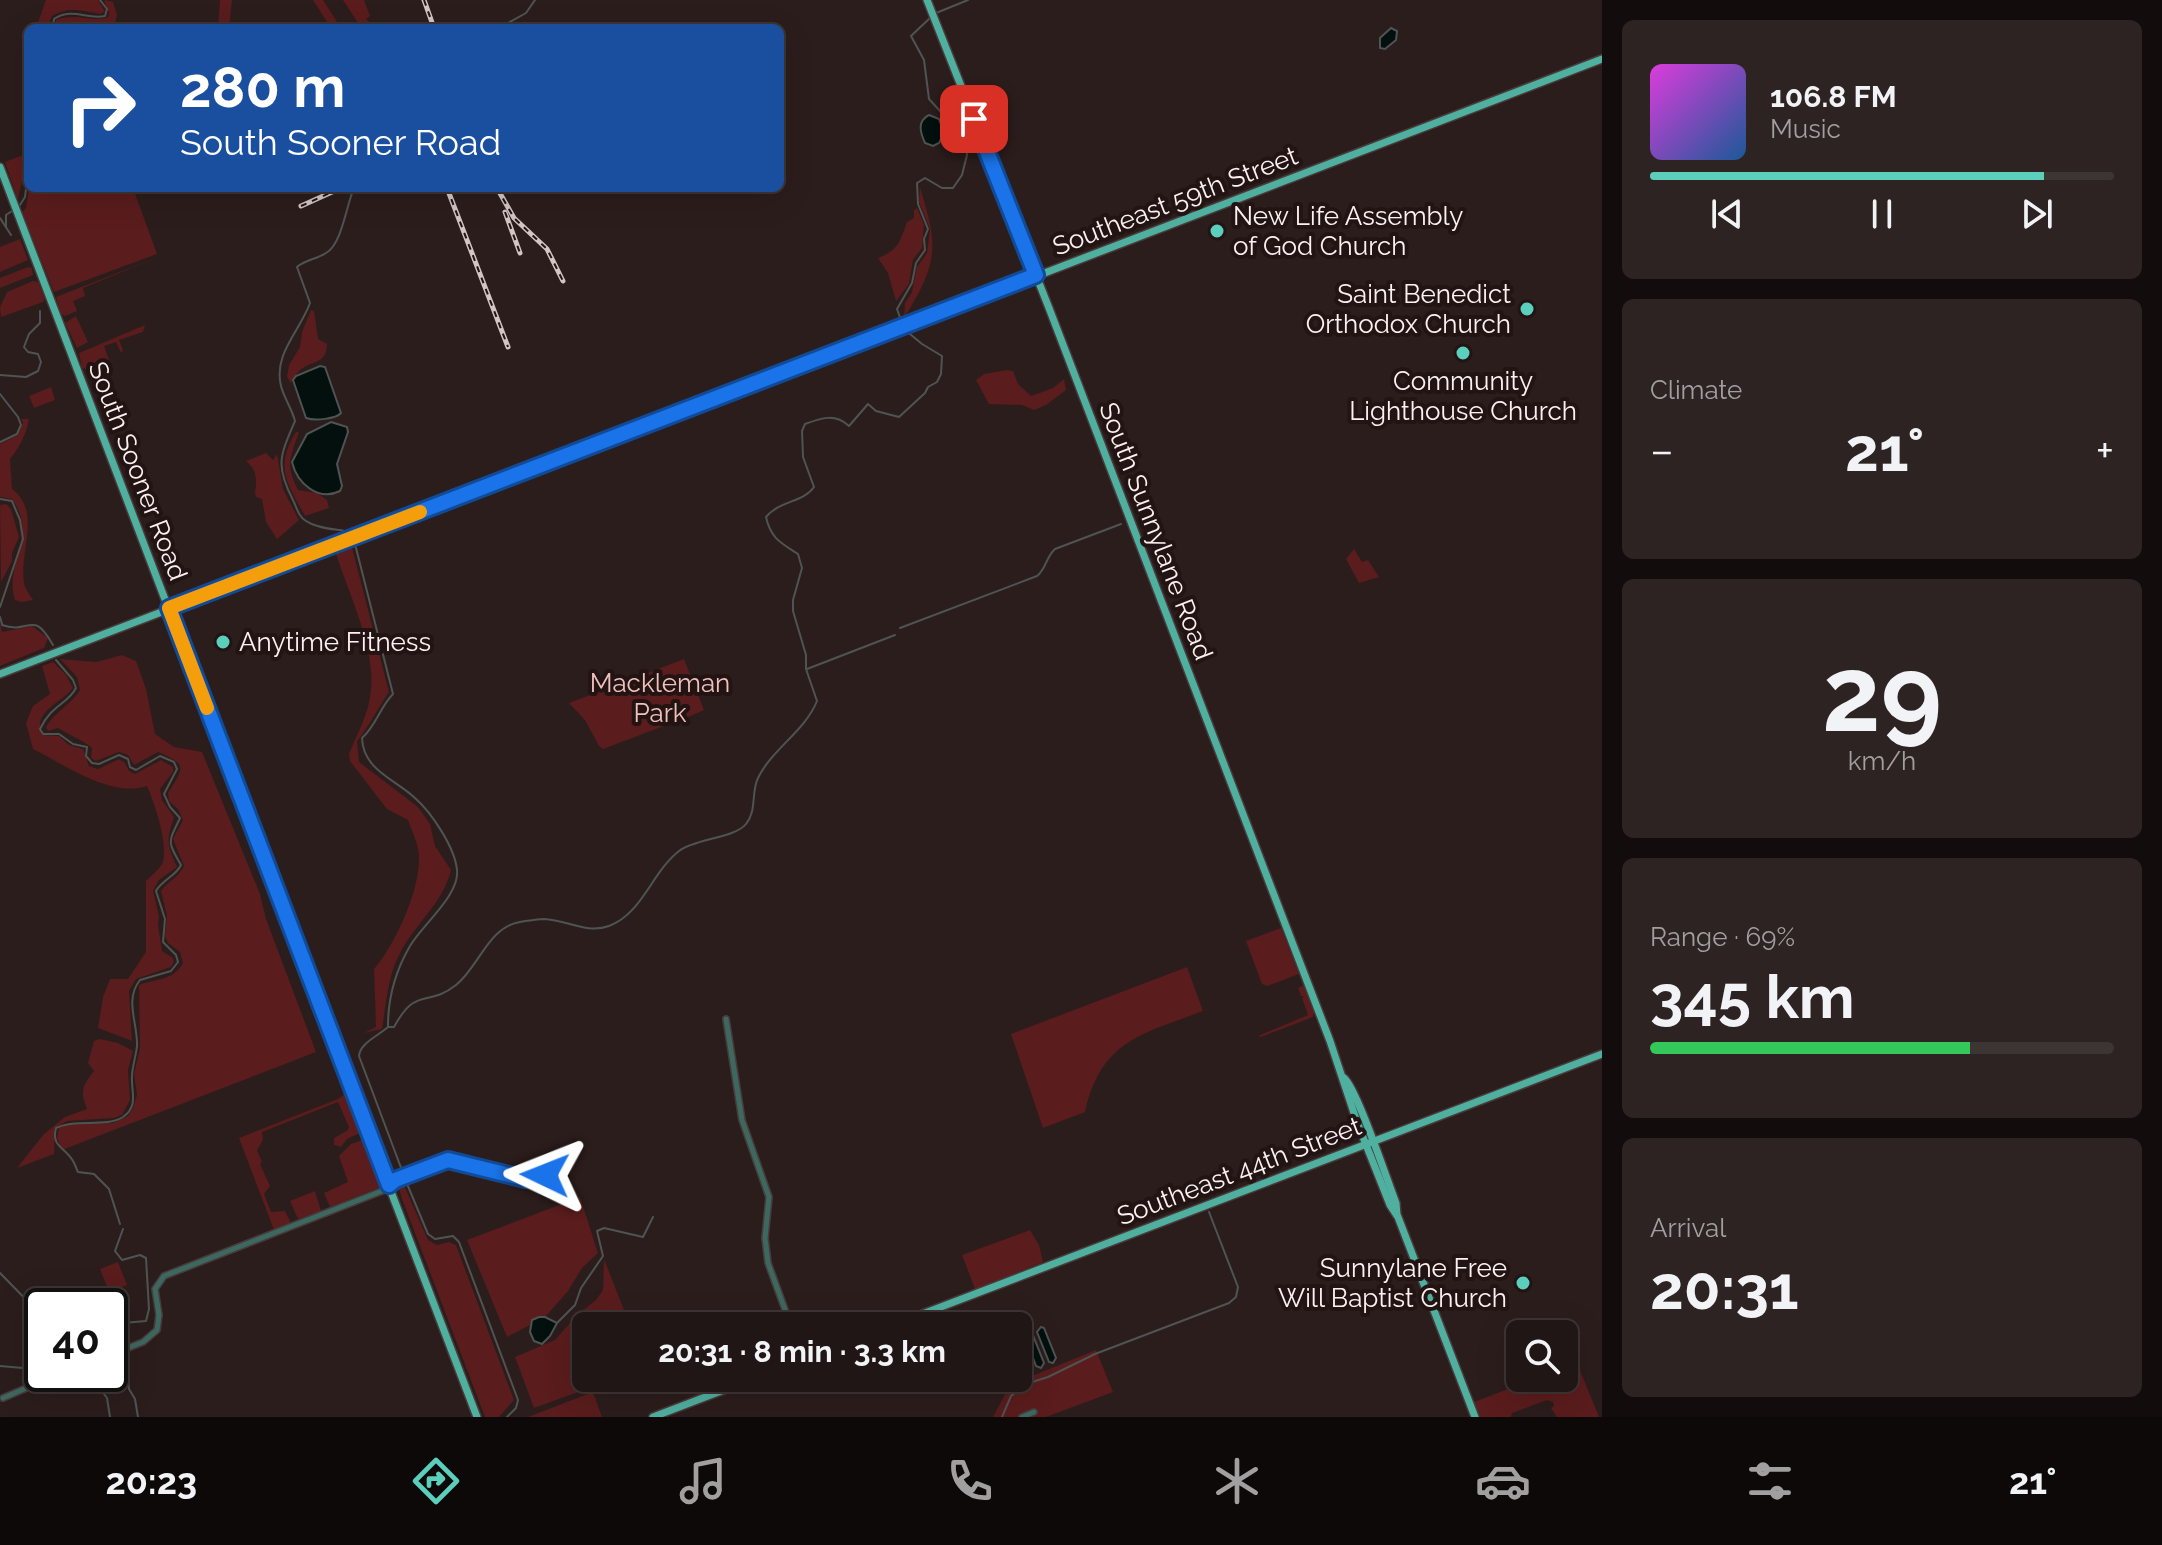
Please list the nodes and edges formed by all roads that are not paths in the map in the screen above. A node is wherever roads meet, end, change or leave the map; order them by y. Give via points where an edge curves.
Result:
1 (927, 0) edge
2 (1602, 59) edge
3 (0, 167) edge
4 (1036, 275) junction
5 (169, 608) junction
6 (0, 674) edge
7 (726, 1019) dead end
8 (1602, 1054) edge
9 (1369, 1143) junction
10 (545, 1175) dead end
11 (389, 1185) junction
12 (786, 1312) edge
13 (928, 1312) edge
14 (128, 1348) edge
15 (24, 1389) edge
16 (718, 1392) edge
17 (3, 1398) dead end
18 (1034, 1412) dead end
19 (477, 1417) edge
20 (653, 1417) edge
21 (1022, 1417) edge
22 (1475, 1417) edge

1 - 4 main road, South Sunnylane Road
2 - 4 main road, Southeast 59th Street
3 - 5 main road, South Sooner Road
4 - 5 main road, Southeast 59th Street
4 - 9 main road, South Sunnylane Road
5 - 6 main road, Southeast 59th Street
5 - 11 main road, South Sooner Road
7 - 12 street via 742,1120 769,1197 768,1263
8 - 9 main road, Southeast 44th Street
9 - 13 main road, Southeast 44th Street
9 - 22 main road, South Sunnylane Road
10 - 11 street via 525,1179 448,1160
11 - 14 street via 171,1273 159,1281 154,1297 157,1330
11 - 19 main road, South Sooner Road
15 - 17 street
16 - 20 main road
18 - 21 street

